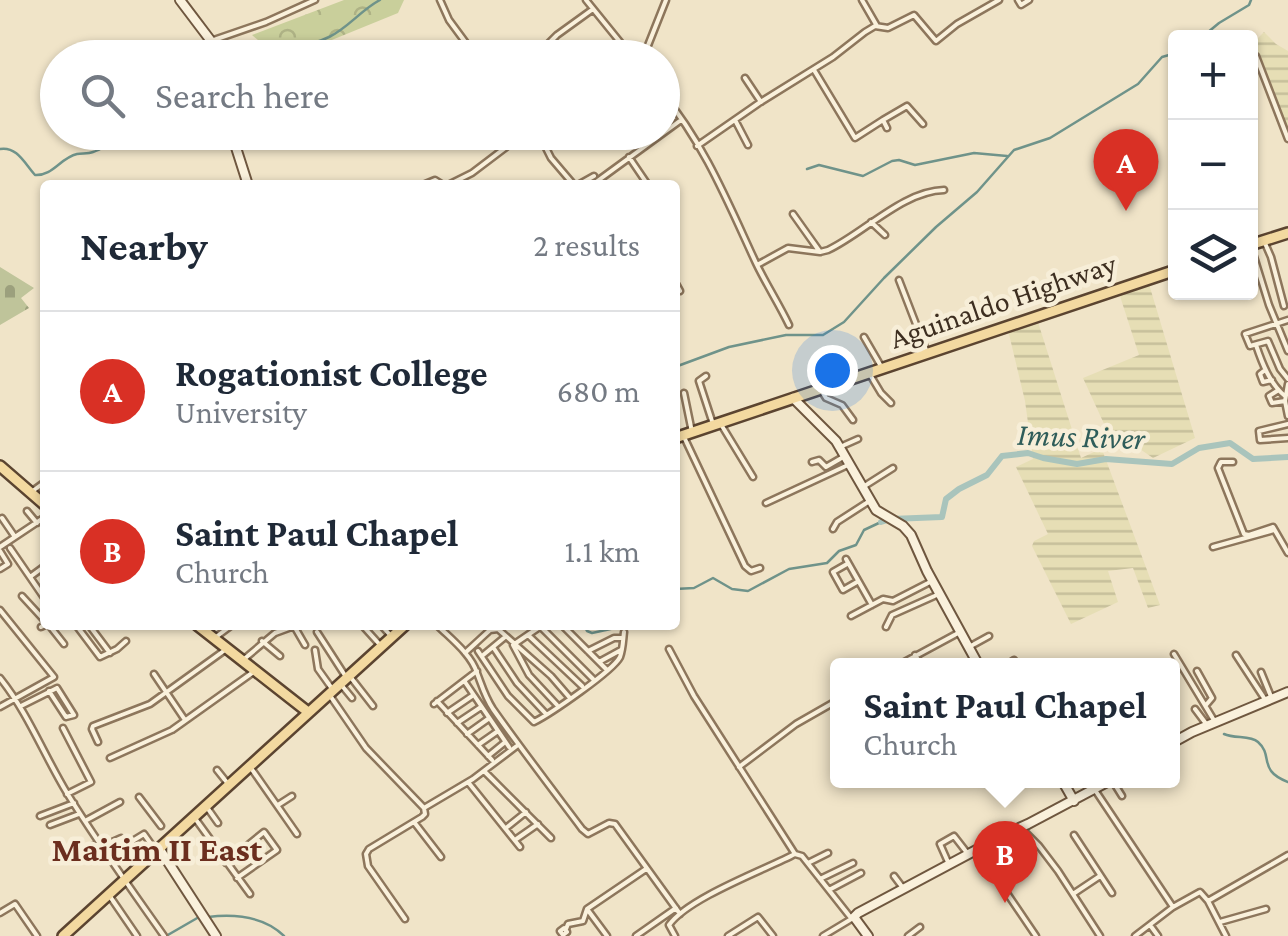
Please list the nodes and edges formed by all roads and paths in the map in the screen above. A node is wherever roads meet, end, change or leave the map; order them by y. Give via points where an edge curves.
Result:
1 (180, 0) edge
2 (315, 0) edge
3 (440, 0) edge
4 (586, 0) edge
5 (666, 0) edge
6 (862, 0) edge
7 (999, 0) edge
8 (1018, 0) edge
9 (1028, 0) edge
10 (593, 8) junction
11 (877, 27) junction
12 (210, 40) edge
13 (214, 40) edge
14 (464, 40) edge
15 (553, 40) edge
16 (619, 40) edge
17 (650, 40) edge
18 (1258, 61) edge
19 (814, 69) junction
20 (746, 78) dead end
21 (761, 102) junction
22 (680, 114) edge
23 (683, 118) junction
24 (680, 120) edge
25 (734, 120) junction
26 (883, 120) junction
27 (923, 124) dead end
28 (887, 128) dead end
29 (1288, 139) edge
30 (748, 145) dead end
31 (698, 146) junction
32 (237, 150) edge
33 (502, 150) edge
34 (547, 150) edge
35 (640, 150) edge
36 (630, 157) junction
37 (594, 176) dead end
38 (246, 180) edge
39 (457, 180) edge
40 (571, 180) edge
41 (586, 180) edge
42 (599, 180) edge
43 (645, 180) edge
44 (944, 190) dead end
45 (793, 214) dead end
46 (871, 222) junction
47 (1288, 233) edge
48 (885, 235) dead end
49 (1264, 241) junction
50 (1258, 243) edge
51 (820, 252) junction
52 (757, 265) junction
53 (1258, 271) edge
54 (1168, 273) edge
55 (899, 280) dead end
56 (1284, 306) dead end
57 (1288, 320) edge
58 (1276, 324) junction
59 (789, 325) dead end
60 (864, 338) dead end
61 (1256, 344) junction
62 (1288, 351) edge
63 (928, 353) junction
64 (882, 368) junction
65 (869, 373) junction
66 (706, 376) dead end
67 (1288, 382) edge
68 (820, 389) junction
69 (1278, 390) junction
70 (684, 393) dead end
71 (793, 398) junction
72 (1285, 398) junction
73 (890, 403) dead end
74 (1278, 414) dead end
75 (1288, 416) edge
76 (853, 420) dead end
77 (717, 424) junction
78 (683, 435) edge
79 (1288, 438) edge
80 (858, 439) dead end
81 (845, 455) junction
82 (812, 462) dead end
83 (1232, 462) dead end
84 (0, 466) edge
85 (893, 468) dead end
86 (753, 477) dead end
87 (40, 486) edge
88 (863, 486) junction
89 (30, 493) junction
90 (871, 500) junction
91 (40, 501) edge
92 (766, 503) dead end
93 (27, 510) dead end
94 (2, 518) edge
95 (40, 520) edge
96 (36, 522) junction
97 (832, 529) dead end
98 (1274, 530) junction
99 (15, 537) junction
100 (1214, 547) dead end
101 (10, 548) dead end
102 (0, 549) edge
103 (1288, 553) edge
104 (760, 568) dead end
105 (40, 569) edge
106 (0, 570) edge
107 (30, 576) junction
108 (932, 581) junction
109 (857, 582) junction
110 (40, 587) edge
111 (939, 594) junction
112 (22, 596) dead end
113 (872, 605) junction
114 (0, 610) edge
115 (851, 616) dead end
116 (40, 618) edge
117 (886, 627) dead end
118 (51, 630) edge
119 (80, 630) edge
120 (93, 630) edge
121 (204, 630) edge
122 (225, 630) edge
123 (283, 630) edge
124 (297, 630) edge
125 (367, 630) edge
126 (385, 630) edge
127 (399, 630) edge
128 (443, 630) edge
129 (491, 630) edge
130 (499, 630) edge
131 (535, 630) edge
132 (545, 630) edge
133 (567, 630) edge
134 (317, 632) dead end
135 (960, 632) junction
136 (528, 635) junction
137 (392, 636) junction
138 (989, 636) dead end
139 (506, 637) junction
140 (214, 638) junction
141 (126, 641) dead end
142 (262, 642) junction
143 (64, 644) dead end
144 (306, 645) dead end
145 (513, 645) junction
146 (381, 646) junction
147 (493, 647) junction
148 (969, 647) junction
149 (227, 649) junction
150 (315, 650) dead end
151 (622, 650) junction
152 (670, 650) dead end
153 (463, 651) junction
154 (588, 651) junction
155 (110, 653) junction
156 (1174, 654) dead end
157 (1236, 655) dead end
158 (280, 656) dead end
159 (914, 656) joint
160 (911, 658) edge
161 (974, 658) edge
162 (1176, 658) edge
163 (243, 660) junction
164 (599, 662) junction
165 (1180, 664) edge
166 (256, 670) junction
167 (607, 670) junction
168 (1197, 672) dead end
169 (1260, 672) dead end
170 (477, 673) junction
171 (154, 674) dead end
172 (0, 678) edge
173 (594, 680) junction
174 (465, 682) junction
175 (339, 684) junction
176 (584, 688) junction
177 (49, 691) junction
178 (1288, 692) edge
179 (166, 693) junction
180 (472, 695) junction
181 (291, 698) junction
182 (352, 698) dead end
183 (570, 698) junction
184 (17, 699) junction
185 (1269, 700) junction
186 (1204, 705) junction
187 (21, 706) junction
188 (373, 706) dead end
189 (481, 706) junction
190 (559, 706) junction
191 (830, 706) edge
192 (0, 707) edge
193 (1195, 709) dead end
194 (308, 712) junction
195 (447, 712) junction
196 (547, 714) junction
197 (489, 718) junction
198 (185, 720) junction
199 (457, 723) junction
200 (295, 724) junction
201 (1212, 724) junction
202 (63, 728) dead end
203 (498, 731) junction
204 (467, 734) junction
205 (1180, 739) edge
206 (98, 742) dead end
207 (478, 745) junction
208 (518, 745) junction
209 (110, 758) dead end
210 (250, 766) junction
211 (739, 767) junction
212 (217, 770) dead end
213 (484, 771) junction
214 (468, 782) junction
215 (228, 785) junction
216 (1067, 788) edge
217 (1098, 788) edge
218 (1117, 788) edge
219 (1095, 790) junction
220 (68, 794) junction
221 (292, 796) dead end
222 (1122, 796) dead end
223 (139, 797) dead end
224 (1074, 801) junction
225 (120, 802) dead end
226 (74, 803) junction
227 (278, 805) junction
228 (206, 806) junction
229 (424, 808) junction
230 (526, 812) junction
231 (80, 814) junction
232 (40, 816) dead end
233 (194, 817) junction
234 (85, 821) junction
235 (414, 822) junction
236 (218, 823) dead end
237 (538, 824) junction
238 (50, 825) dead end
239 (161, 826) dead end
240 (506, 828) junction
241 (1021, 828) junction
242 (288, 835) dead end
243 (1074, 835) dead end
244 (121, 838) dead end
245 (551, 838) dead end
246 (515, 840) junction
247 (101, 845) junction
248 (520, 846) dead end
249 (158, 850) junction
250 (72, 851) dead end
251 (972, 851) junction
252 (828, 853) dead end
253 (795, 854) junction
254 (1288, 855) edge
255 (108, 856) junction
256 (441, 857) dead end
257 (226, 863) junction
258 (808, 863) junction
259 (852, 863) dead end
260 (949, 864) junction
261 (647, 869) junction
262 (861, 873) dead end
263 (894, 876) dead end
264 (1100, 876) junction
265 (237, 878) junction
266 (820, 878) junction
267 (124, 880) junction
268 (903, 888) junction
269 (829, 890) junction
270 (1112, 893) dead end
271 (250, 894) dead end
272 (1073, 894) junction
273 (109, 895) junction
274 (1208, 901) junction
275 (1173, 906) junction
276 (587, 909) junction
277 (1266, 909) dead end
278 (678, 911) junction
279 (0, 913) edge
280 (852, 918) junction
281 (405, 919) dead end
282 (1220, 922) junction
283 (1150, 925) junction
284 (920, 927) dead end
285 (566, 929) dead end
286 (673, 934) edge
287 (37, 936) edge
288 (63, 936) edge
289 (137, 936) edge
290 (163, 936) edge
291 (216, 936) edge
292 (607, 936) edge
293 (636, 936) edge
294 (665, 936) edge
295 (728, 936) edge
296 (773, 936) edge
297 (823, 936) edge
298 (868, 936) edge
299 (908, 936) edge
300 (1036, 936) edge
301 (1100, 936) edge
302 (1135, 936) edge
303 (1158, 936) edge
304 (1226, 936) edge

1 - 12 street
2 - 13 street
3 - 14 street
4 - 10 street
5 - 17 street
6 - 11 street
7 - 11 street via 936,41 914,15
8 - 9 street
10 - 15 street
10 - 16 street
11 - 19 street
18 - 29 street
19 - 21 street
19 - 26 street via 855,138
20 - 21 street
21 - 25 street
22 - 23 street
23 - 24 street
23 - 31 street
25 - 30 street
25 - 31 street
26 - 27 street via 908,106
26 - 28 street
31 - 52 street
32 - 38 street
33 - 39 street
34 - 40 street
35 - 36 street
36 - 42 street
36 - 43 street
37 - 41 street
44 - 46 street
45 - 51 street
46 - 48 street
46 - 51 street
47 - 49 main road
49 - 50 main road
49 - 56 street
51 - 52 street via 788,248
52 - 59 street
53 - 58 street
54 - 63 main road, Aguinaldo Highway
55 - 63 street
57 - 58 street
58 - 61 street via 1245,334 1250,346
58 - 62 street
60 - 64 street
61 - 67 street via 1268,341
61 - 69 street
63 - 64 main road, Aguinaldo Highway
64 - 65 main road, Aguinaldo Highway
65 - 68 main road, Aguinaldo Highway
65 - 73 street
66 - 77 street via 698,381
67 - 72 street
68 - 71 main road, Aguinaldo Highway
68 - 76 street
69 - 72 street
69 - 72 street via 1269,396 1272,403
70 - 78 street
71 - 77 main road, Aguinaldo Highway
71 - 81 street
72 - 75 street
74 - 75 street
75 - 79 street via 1259,431 1260,440
77 - 78 main road, Aguinaldo Highway
77 - 86 street
78 - 104 street via 745,566
80 - 81 street
81 - 82 street via 826,467
81 - 88 street
81 - 92 street
83 - 98 street via 1218,468 1244,534
84 - 89 main road
85 - 88 street
87 - 89 street
88 - 90 street
89 - 91 main road
90 - 97 street
90 - 108 street via 911,535
93 - 96 street
94 - 99 street
95 - 96 street
96 - 99 street
98 - 100 street
98 - 103 street
99 - 102 street
101 - 107 street
102 - 106 street via 8,564
105 - 107 street
107 - 110 street
108 - 111 street
108 - 113 street
109 - 109 street via 846,561 833,572 843,590
109 - 113 street
111 - 117 street via 892,615
111 - 135 street
112 - 116 street
113 - 115 street
114 - 184 street via 54,678
118 - 143 street
119 - 155 street via 100,657
120 - 155 street
121 - 140 main road
122 - 140 street
123 - 142 street
124 - 144 street
125 - 146 street
126 - 137 street
127 - 137 main road
128 - 153 street
129 - 153 street
130 - 139 street
131 - 136 street
132 - 173 street
133 - 154 street
134 - 175 street
135 - 148 street
135 - 159 street
136 - 145 street
136 - 176 street
137 - 146 main road
138 - 148 street
139 - 145 street
139 - 147 street
140 - 149 main road
141 - 155 street
142 - 158 street
142 - 163 street
145 - 183 street
145 - 190 street
146 - 175 main road
147 - 196 street
147 - 196 street via 480,654 503,690 531,721
148 - 161 street
149 - 163 main road
149 - 179 street
150 - 175 street via 320,673
151 - 154 street via 624,635
151 - 164 street
151 - 167 street
152 - 211 street
153 - 170 street
154 - 164 street
156 - 162 street
157 - 185 street
159 - 160 street
163 - 166 main road
164 - 167 street
165 - 186 street
166 - 181 main road
166 - 198 street
167 - 173 street
168 - 186 street via 1212,699
169 - 185 street
170 - 174 street
170 - 208 street
171 - 179 street
172 - 184 street
173 - 176 street
174 - 180 street
174 - 195 street via 435,702
175 - 182 street
175 - 188 street
175 - 194 main road
175 - 229 street via 366,748
176 - 183 street
177 - 177 street via 58,687 74,714 66,717
177 - 187 street
178 - 185 street
179 - 198 street
179 - 206 street via 94,726
180 - 189 street
180 - 195 street
181 - 194 main road
181 - 200 main road
183 - 190 street
184 - 187 street
184 - 192 street
185 - 201 street
186 - 201 street
187 - 220 street
189 - 197 street
189 - 199 street
190 - 196 street
191 - 211 street
193 - 201 street
194 - 200 main road
195 - 199 street
197 - 203 street
197 - 204 street
198 - 209 street
199 - 204 street
200 - 210 main road
201 - 205 street
202 - 220 street via 91,782
203 - 207 street
203 - 207 street via 507,745 490,758
204 - 207 street
208 - 213 street
208 - 261 street via 585,832 615,824
210 - 215 main road
210 - 227 street
211 - 253 street
212 - 215 street
213 - 214 street
213 - 230 street
214 - 229 street
214 - 240 street
215 - 228 main road
216 - 224 street
217 - 219 street
218 - 222 street
219 - 224 street
219 - 275 street
220 - 226 street
221 - 227 street
223 - 239 street
224 - 241 street
225 - 234 street
226 - 231 street
226 - 232 street
227 - 242 street via 296,832
228 - 233 main road
228 - 236 street
229 - 235 street
230 - 237 street
230 - 240 street
231 - 234 street
231 - 238 street
233 - 249 main road
233 - 257 street
234 - 247 street
235 - 256 street
235 - 281 street via 366,854 372,874
237 - 245 street
237 - 246 street
240 - 246 street
241 - 251 street
241 - 272 street
243 - 264 street
244 - 247 street
246 - 248 street
247 - 250 street
247 - 255 street
249 - 255 street via 144,834
249 - 267 main road
249 - 291 street
251 - 260 street
251 - 260 street via 956,836 940,843
251 - 300 street
252 - 258 street
253 - 258 street
253 - 278 street
254 - 274 street
255 - 267 street
257 - 265 street
257 - 265 street via 264,832 276,850
258 - 266 street
259 - 266 street
260 - 268 street
261 - 276 street
261 - 278 street
262 - 269 street
263 - 268 street
264 - 270 street
264 - 272 street
265 - 271 street
266 - 269 street
267 - 273 main road
267 - 290 street
268 - 280 street
269 - 280 street
272 - 301 street
273 - 288 main road
273 - 289 street
274 - 275 street via 1200,892
274 - 282 street
275 - 283 street
276 - 285 street via 583,921
276 - 292 street
277 - 282 street
278 - 286 street via 670,922
278 - 293 street
279 - 287 street via 15,904
280 - 297 street
280 - 298 street
282 - 304 street
283 - 302 street
283 - 303 street
284 - 299 street
286 - 294 street
295 - 296 street via 758,917

